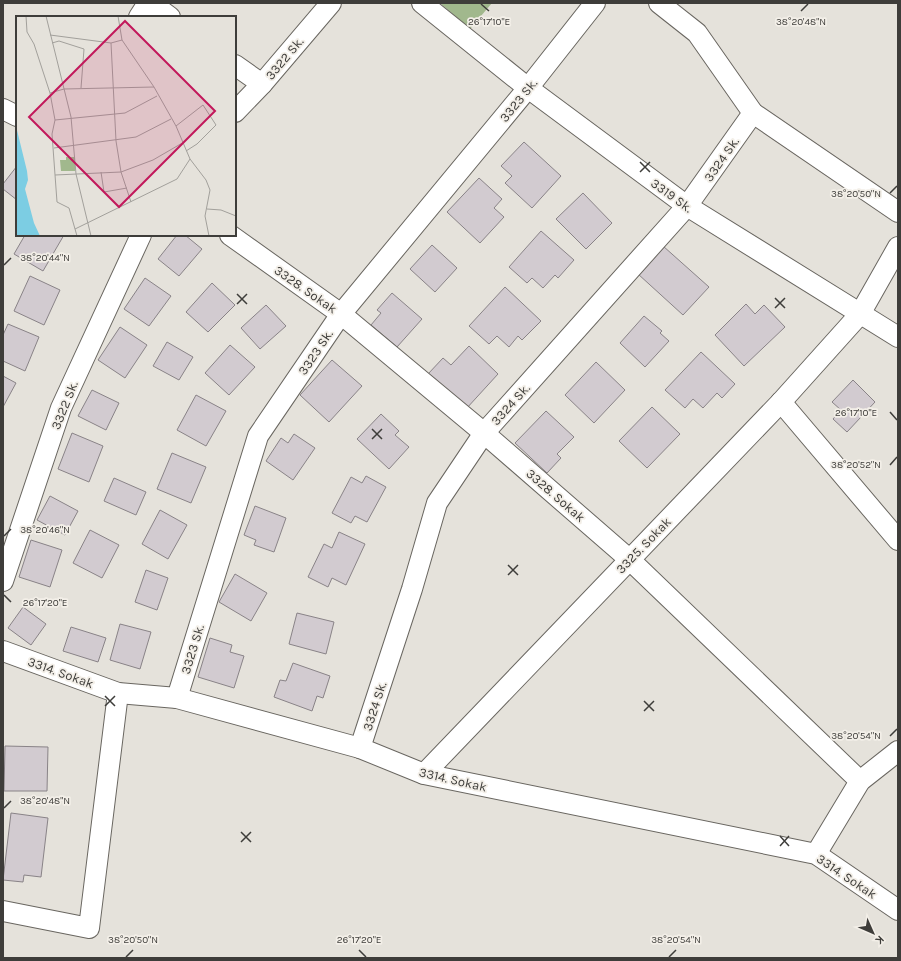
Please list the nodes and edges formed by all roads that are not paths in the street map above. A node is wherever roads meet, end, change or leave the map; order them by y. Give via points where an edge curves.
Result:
1 (150, 3) edge
2 (330, 3) edge
3 (422, 3) edge
4 (595, 3) edge
5 (659, 3) edge
6 (140, 16) edge
7 (169, 16) edge
8 (236, 66) edge
9 (262, 84) junction
10 (528, 88) junction
11 (3, 109) edge
12 (236, 111) edge
13 (753, 113) junction
14 (16, 116) edge
15 (687, 206) junction
16 (898, 212) edge
17 (141, 236) edge
18 (231, 236) edge
19 (898, 247) edge
20 (341, 314) junction
21 (860, 314) junction
22 (898, 337) edge
23 (781, 402) junction
24 (484, 433) junction
25 (898, 540) edge
26 (629, 559) junction
27 (3, 581) edge
28 (3, 651) edge
29 (118, 693) junction
30 (177, 698) junction
31 (360, 748) junction
32 (898, 751) edge
33 (424, 774) junction
34 (860, 780) junction
35 (816, 854) junction
36 (898, 910) edge
37 (3, 911) edge

1 - 6 street
1 - 7 street
2 - 9 street, 3322 Sk.
3 - 10 street, 3319 Sk.
4 - 10 street, 3323 Sk.
5 - 13 street via 697,34
8 - 9 street
9 - 12 street, 3322 Sk.
10 - 15 street, 3319 Sk.
10 - 20 street, 3323 Sk.
11 - 14 street
13 - 15 street, 3324 Sk.
13 - 16 street
15 - 21 street, 3319 Sk.
15 - 24 street, 3324 Sk.
17 - 27 street, 3322 Sk. via 61,408
18 - 20 street, 3328. Sokak
19 - 21 street, 3325. Sokak
20 - 24 street, 3328. Sokak
20 - 30 street, 3323 Sk. via 258,436
21 - 22 street, 3319 Sk.
21 - 23 street, 3325. Sokak
23 - 25 street
23 - 26 street, 3325. Sokak
24 - 26 street, 3328. Sokak
24 - 31 street, 3324 Sk. via 437,502 412,589
26 - 33 street, 3325. Sokak
26 - 34 street, 3328. Sokak
28 - 29 street, 3314. Sokak
29 - 30 street, 3314. Sokak
29 - 37 street via 89,928
30 - 31 street, 3314. Sokak
31 - 33 street, 3314. Sokak
32 - 34 street
33 - 35 street, 3314. Sokak
34 - 35 street
35 - 36 street, 3314. Sokak

